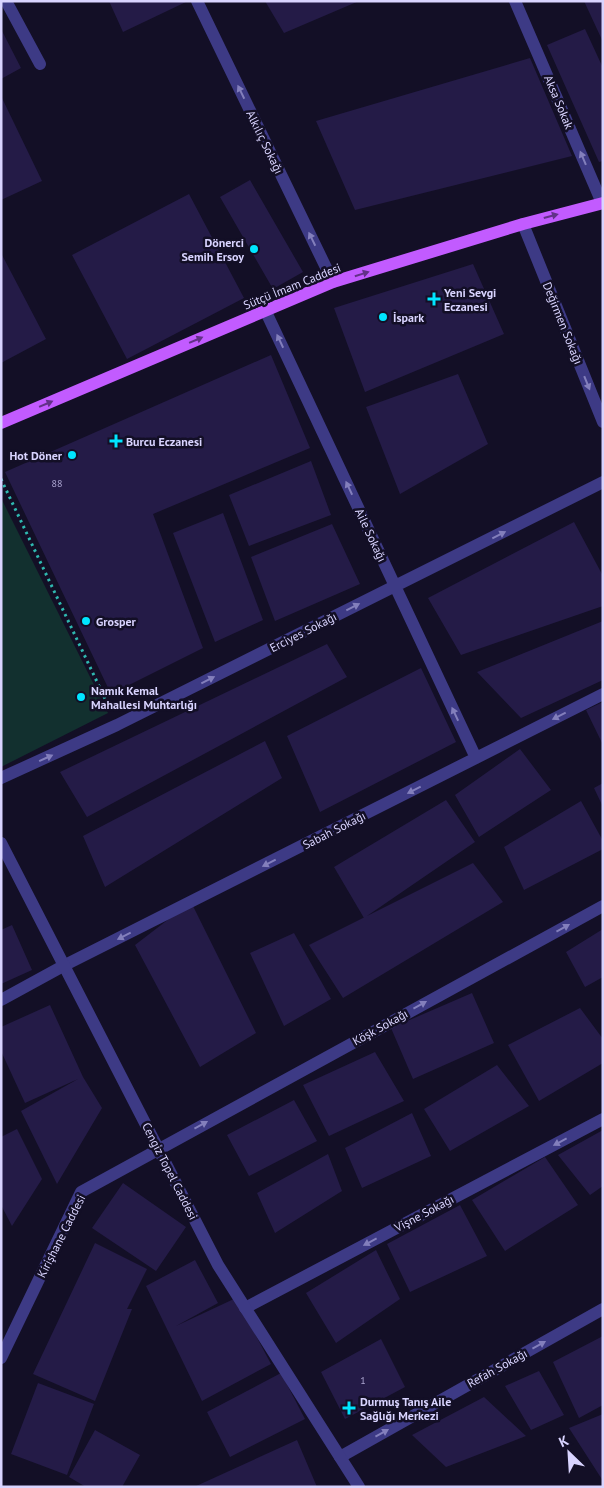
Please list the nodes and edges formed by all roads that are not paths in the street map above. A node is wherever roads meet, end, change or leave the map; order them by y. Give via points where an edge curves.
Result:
1 (6, 1) edge
2 (197, 1) edge
3 (515, 1) edge
4 (40, 64) dead end
5 (602, 203) edge
6 (523, 224) junction
7 (333, 282) junction
8 (266, 312) junction
9 (603, 422) edge
10 (1, 423) edge
11 (603, 482) edge
12 (395, 586) junction
13 (603, 694) edge
14 (476, 758) junction
15 (1, 778) edge
16 (1, 843) edge
17 (603, 906) edge
18 (65, 965) junction
19 (1, 1000) edge
20 (603, 1119) edge
21 (158, 1148) junction
22 (245, 1308) junction
23 (603, 1310) edge
24 (1, 1357) edge
25 (340, 1457) junction
26 (359, 1487) edge

1 - 4 street
7 -> 2 street, Alkılıç Sokağı
5 -> 3 street, Aksa Sokak
6 -> 5 main road, Sütçü İmam Caddesi
7 -> 6 main road, Sütçü İmam Caddesi
6 -> 9 street, Değirmen Sokağı
7 - 8 main road, Sütçü İmam Caddesi
10 -> 8 main road, Sütçü İmam Caddesi
12 -> 8 street, Aile Sokağı
12 -> 11 street, Erciyes Sokağı
14 -> 12 street, Aile Sokağı
15 -> 12 street, Erciyes Sokağı via 117,725
13 -> 14 street, Sabah Sokağı
14 -> 18 street, Sabah Sokağı
16 - 18 street, Cengiz Topel Caddesi
21 -> 17 street, Köşk Sokağı
18 - 19 street, Sabah Sokağı
18 - 21 street, Cengiz Topel Caddesi
20 -> 22 street, Vişne Sokağı
21 - 22 street, Cengiz Topel Caddesi via 218,1265
21 - 24 street, Kirişhane Caddesi via 81,1192
22 - 25 street, Cengiz Topel Caddesi
25 -> 23 street, Refah Sokağı
25 - 26 street, Cengiz Topel Caddesi

